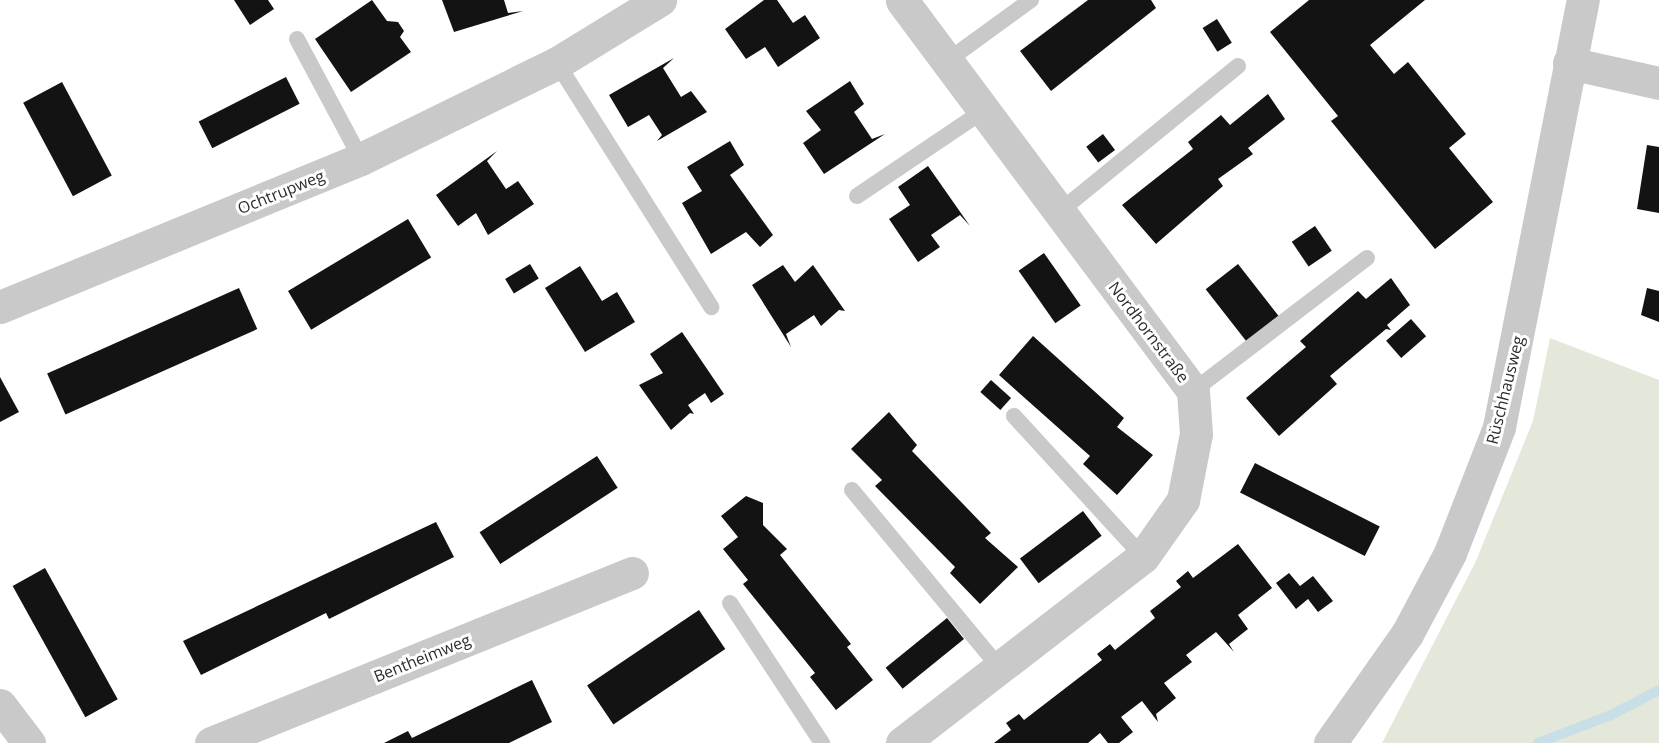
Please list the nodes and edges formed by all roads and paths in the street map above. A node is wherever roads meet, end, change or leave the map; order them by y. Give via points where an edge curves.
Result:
1 (660, 0) edge
2 (902, 0) edge
3 (1032, 0) edge
4 (1582, 0) edge
5 (297, 39) dead end
6 (947, 61) junction
7 (556, 63) junction
8 (1569, 63) junction
9 (1238, 66) dead end
10 (1659, 83) edge
11 (984, 111) junction
12 (361, 159) junction
13 (857, 196) dead end
14 (1059, 212) junction
15 (1367, 258) dead end
16 (0, 307) edge
17 (711, 307) dead end
18 (1192, 391) junction
19 (1014, 416) dead end
20 (852, 490) dead end
21 (1143, 557) junction
22 (632, 573) dead end
23 (730, 603) dead end
24 (999, 667) junction
25 (0, 705) edge
26 (29, 743) edge
27 (211, 743) edge
28 (822, 743) edge
29 (902, 743) edge
30 (1330, 743) edge

1 - 7 street, Ochtrupweg
2 - 6 street, Nordhornstraße
3 - 6 lane
4 - 8 street, Rüschhausweg
5 - 12 lane
6 - 11 street, Nordhornstraße
7 - 12 street, Ochtrupweg
7 - 17 lane
8 - 10 street
8 - 30 street, Rüschhausweg via 1525,309 1498,427 1450,553 1407,634
9 - 14 lane
11 - 13 lane
11 - 14 street, Nordhornstraße
12 - 16 street, Ochtrupweg
14 - 18 street, Nordhornstraße
15 - 18 lane
18 - 21 street, Nordhornstraße via 1196,434 1183,500
19 - 21 lane
20 - 24 lane
21 - 24 street, Nordhornstraße
22 - 27 street, Bentheimweg
23 - 28 lane
24 - 29 street, Nordhornstraße
25 - 26 street

